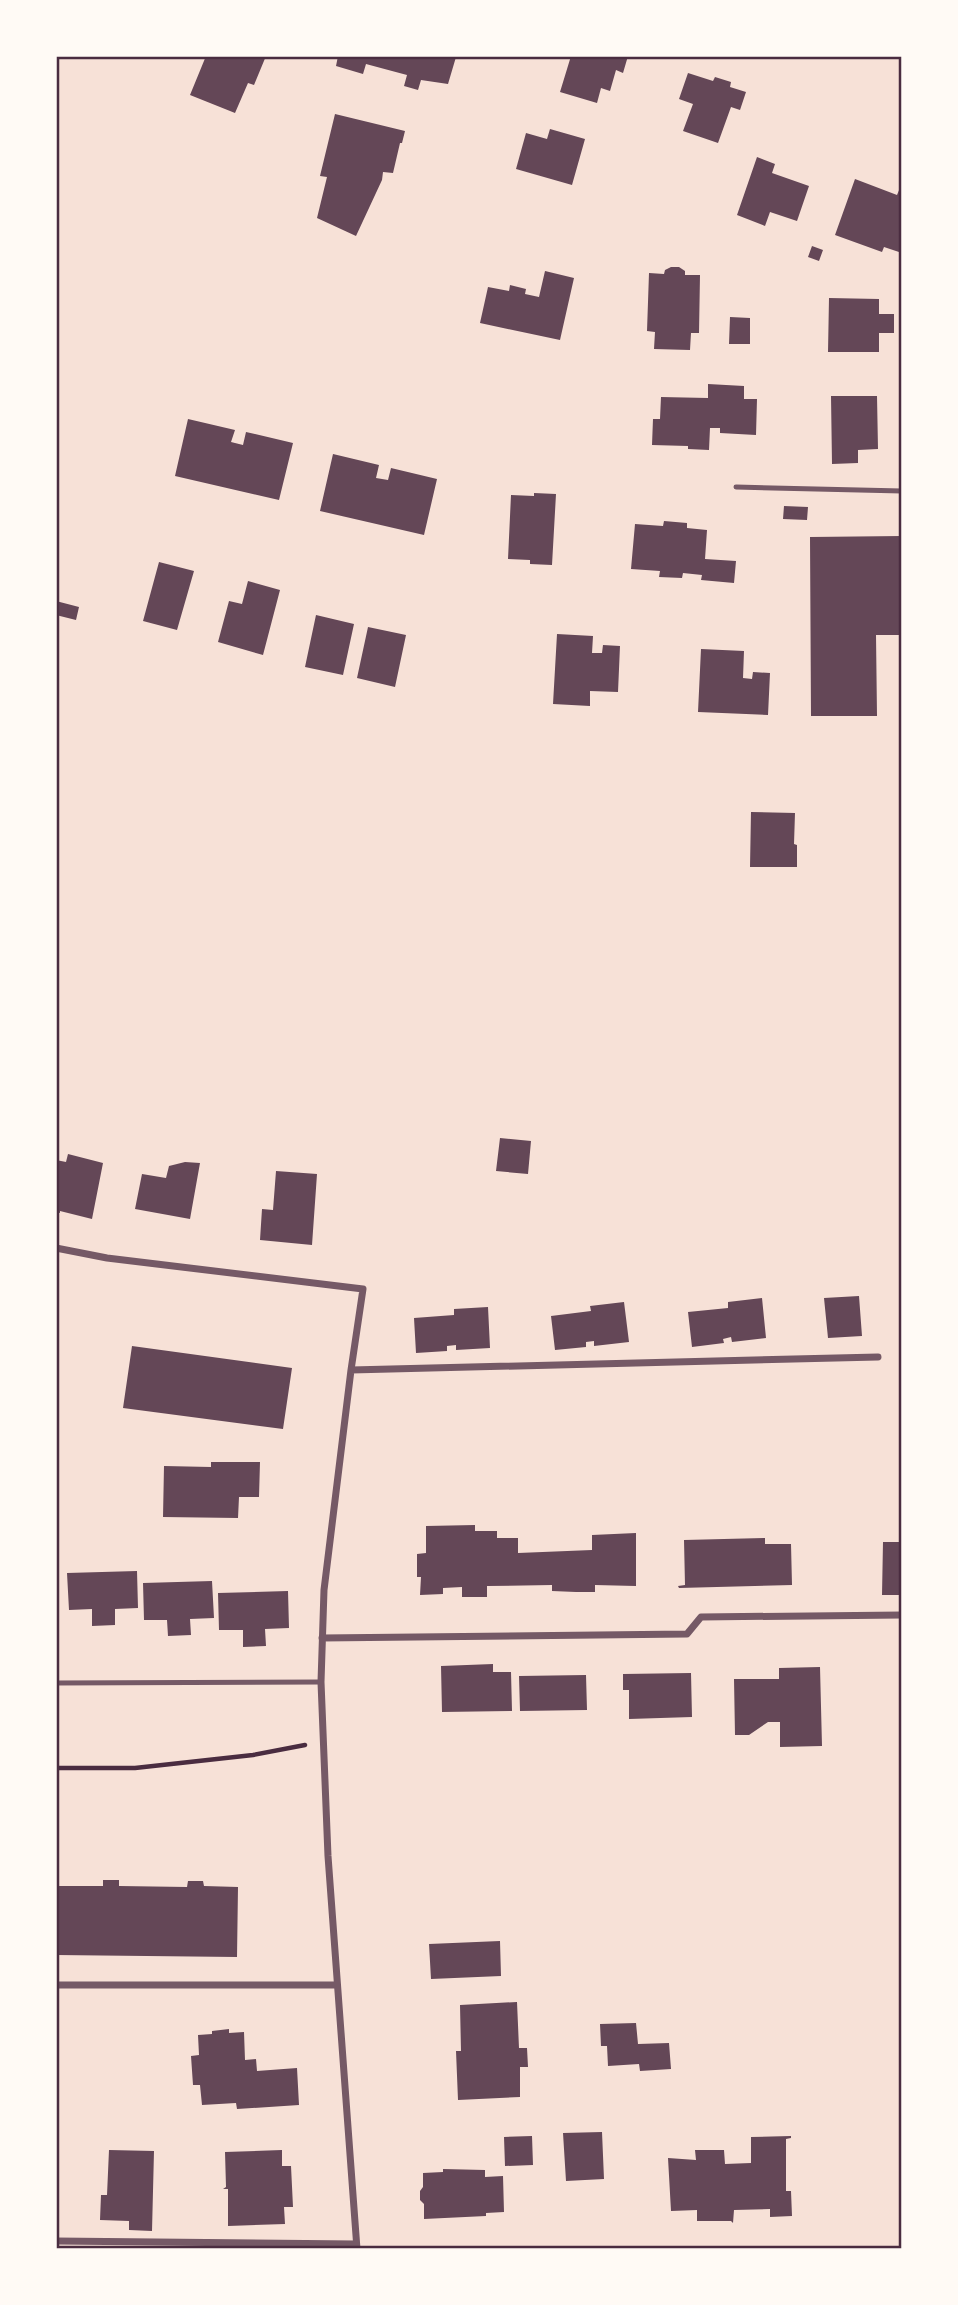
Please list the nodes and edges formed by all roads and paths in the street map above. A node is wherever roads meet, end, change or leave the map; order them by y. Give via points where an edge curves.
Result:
1 (736, 487) dead end
2 (902, 491) edge
3 (56, 1248) edge
4 (878, 1357) dead end
5 (351, 1370) junction
6 (902, 1615) edge
7 (322, 1638) junction
8 (321, 1682) junction
9 (56, 1683) edge
10 (323, 1742) junction
11 (56, 1768) edge
12 (56, 1985) edge
13 (337, 1986) junction
14 (56, 2241) edge
15 (356, 2247) edge

1 - 2 lane
3 - 5 street via 363,1289
4 - 5 street
5 - 7 street
6 - 7 street via 701,1617 687,1634
7 - 8 street
8 - 9 lane
8 - 10 street
10 - 11 path via 135,1768
10 - 13 street
12 - 13 street
13 - 15 street
14 - 15 street

